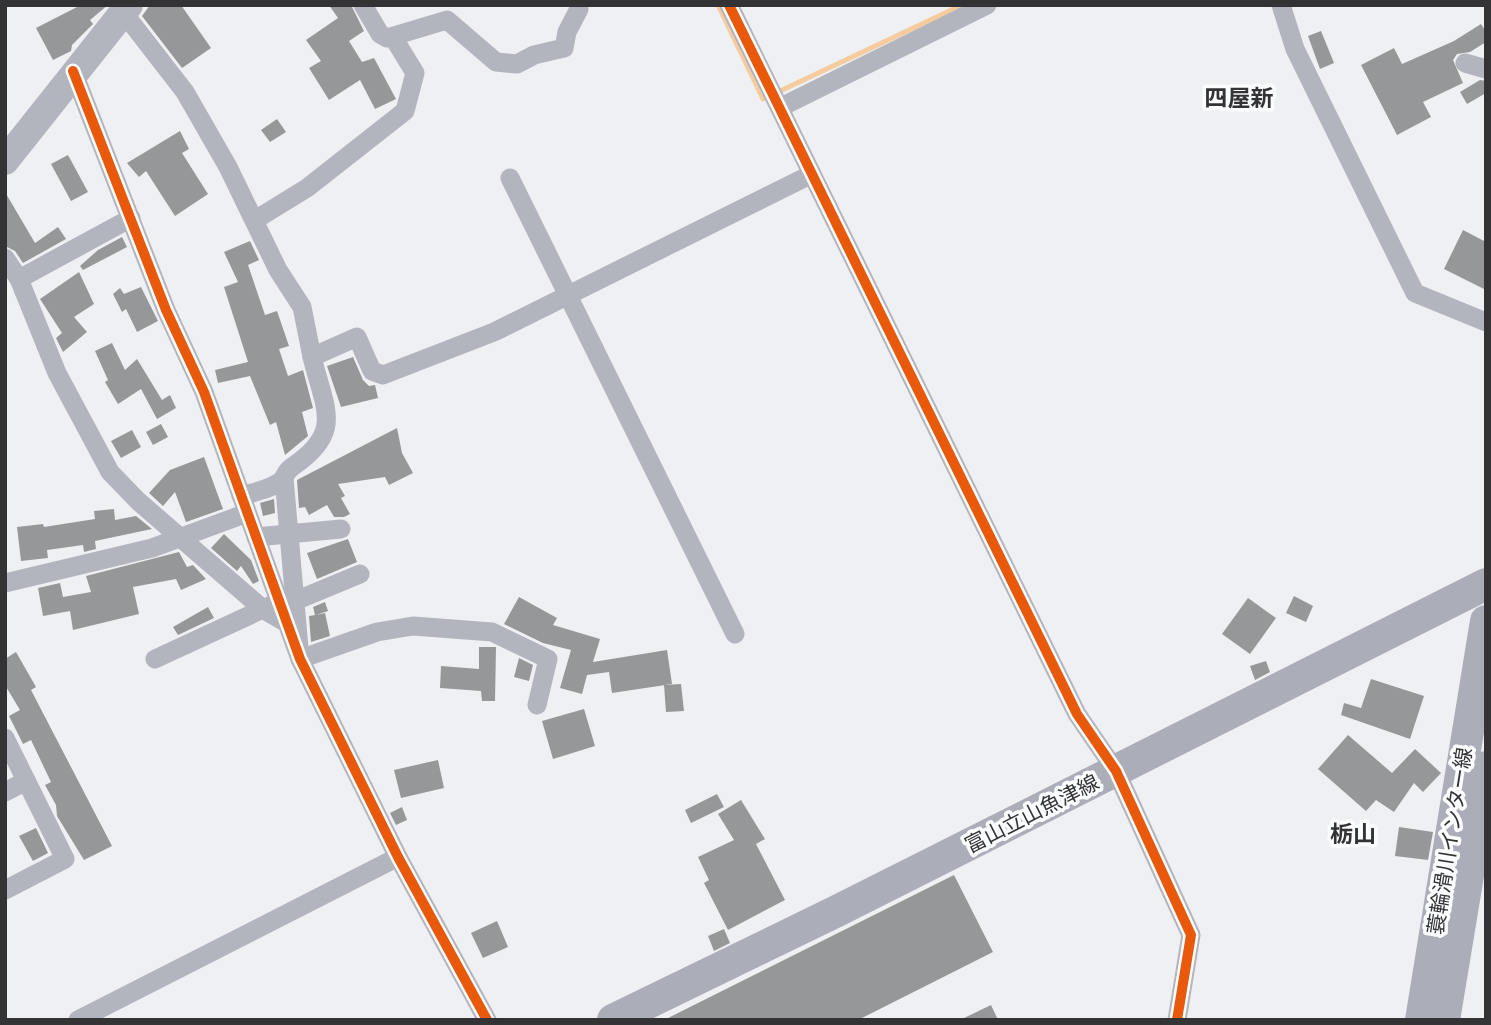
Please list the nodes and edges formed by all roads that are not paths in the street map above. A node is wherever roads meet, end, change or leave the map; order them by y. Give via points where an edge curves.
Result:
1 (363, 5) edge
2 (729, 5) edge
3 (987, 5) edge
4 (1280, 5) edge
5 (126, 9) edge
6 (579, 9) dead end
7 (393, 37) junction
8 (1465, 63) dead end
9 (1486, 69) edge
10 (74, 71) junction
11 (781, 107) junction
12 (5, 161) edge
13 (812, 174) junction
14 (510, 178) dead end
15 (131, 218) junction
16 (255, 220) junction
17 (5, 258) edge
18 (19, 279) junction
19 (568, 296) junction
20 (1486, 322) edge
21 (312, 357) junction
22 (284, 478) junction
23 (244, 504) junction
24 (341, 529) dead end
25 (289, 534) junction
26 (180, 537) junction
27 (256, 537) junction
28 (360, 574) dead end
29 (5, 583) edge
30 (1486, 584) edge
31 (279, 604) junction
32 (1486, 621) edge
33 (735, 634) dead end
34 (155, 659) dead end
35 (300, 659) junction
36 (537, 705) dead end
37 (5, 738) edge
38 (1486, 767) edge
39 (1116, 771) junction
40 (26, 781) junction
41 (5, 792) edge
42 (398, 858) junction
43 (5, 890) edge
44 (78, 1020) edge
45 (487, 1020) edge
46 (613, 1020) edge
47 (1178, 1020) edge
48 (1421, 1020) edge
49 (1444, 1020) edge

1 - 7 street via 380,34
2 - 11 street
3 - 11 street
4 - 20 street via 1295,49 1415,293
5 - 10 main road
5 - 16 street via 185,92
6 - 7 street via 567,32 565,48 517,64 496,62 447,20
7 - 16 street via 415,73 405,111 307,188
8 - 9 street
10 - 12 main road
10 - 15 street
11 - 13 street
13 - 19 street
13 - 39 street via 1077,714
14 - 19 street
15 - 18 street
15 - 23 street via 204,392
16 - 21 street via 278,270 302,307
17 - 18 street
18 - 26 street via 57,373 110,472
19 - 21 street via 494,332 383,375 372,372 357,337
19 - 33 street
21 - 22 street via 328,420 323,441 287,470
22 - 23 street
22 - 25 street
23 - 26 street
23 - 27 street
24 - 25 street
25 - 27 street
25 - 31 street
26 - 29 street via 152,548
26 - 31 street
27 - 31 street
28 - 31 street
30 - 39 main road, 富山立山魚津線
31 - 34 street
31 - 35 street
31 - 35 street
32 - 48 main road, 蓑輪滑川インター線
35 - 36 street via 366,635 413,626 492,632 548,659
35 - 42 street
37 - 40 street
38 - 49 main road, 蓑輪滑川インター線
39 - 46 main road, 富山立山魚津線
39 - 47 street via 1191,935
40 - 41 street
40 - 43 street via 65,859
42 - 44 street
42 - 45 street

